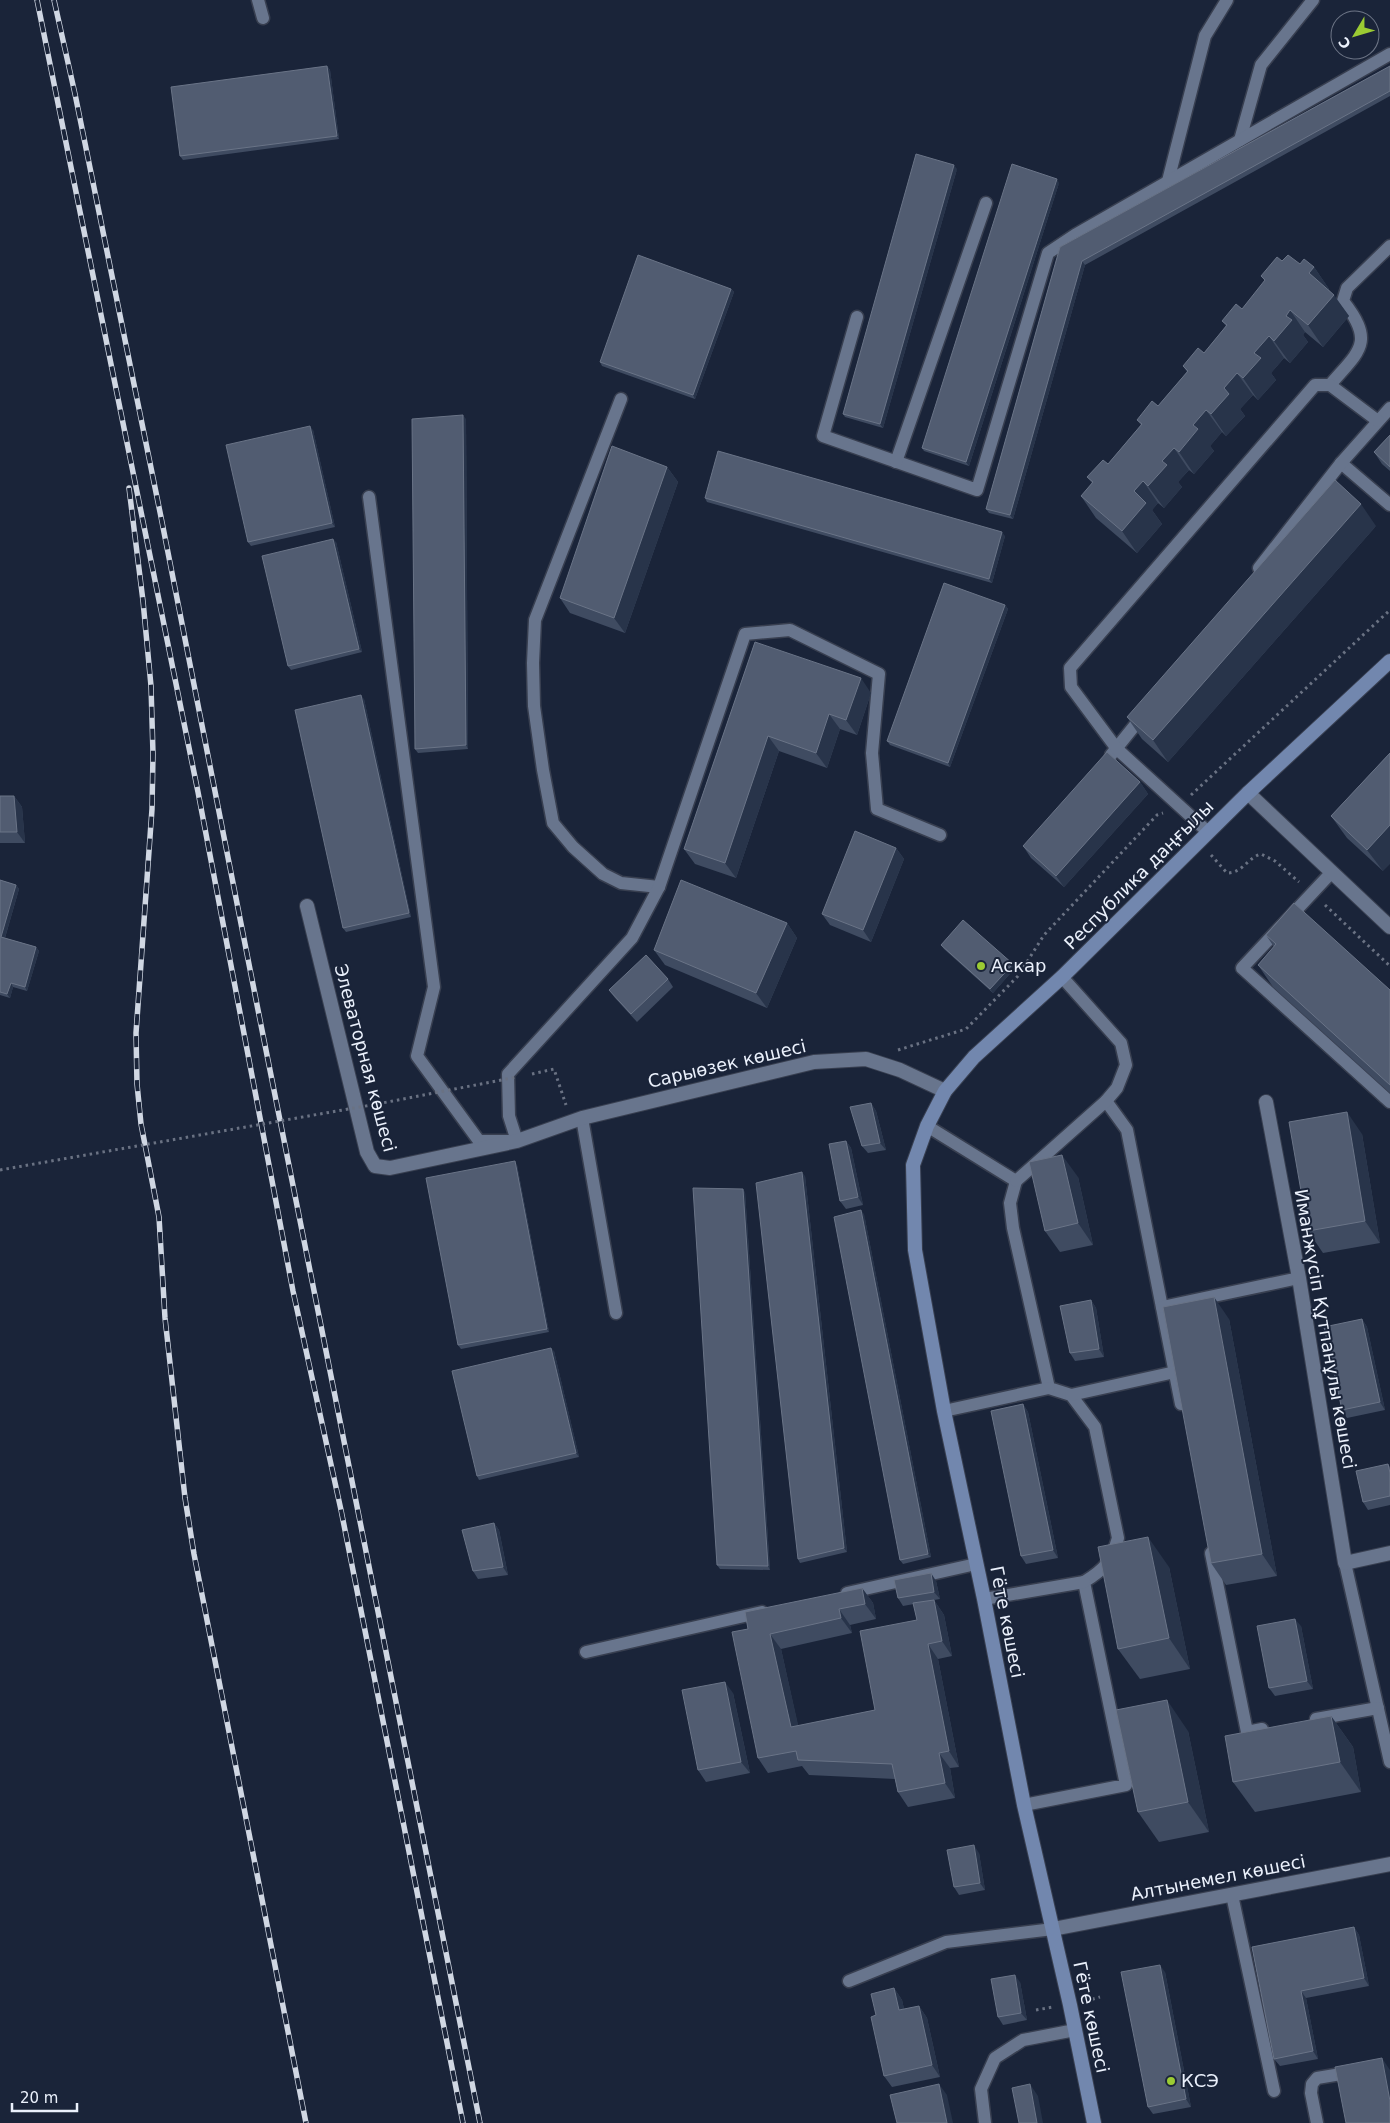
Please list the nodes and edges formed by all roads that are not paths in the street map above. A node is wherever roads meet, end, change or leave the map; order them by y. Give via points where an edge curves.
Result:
1 (258, 0) edge
2 (1227, 0) edge
3 (1313, 0) edge
4 (263, 18) dead end
5 (1390, 54) edge
6 (1240, 140) junction
7 (1168, 181) junction
8 (986, 203) dead end
9 (1390, 246) edge
10 (857, 317) dead end
11 (1330, 385) junction
12 (621, 399) dead end
13 (1390, 408) edge
14 (1378, 421) junction
15 (896, 462) junction
16 (1341, 463) junction
17 (368, 498) dead end
18 (1390, 505) edge
19 (1250, 579) edge
20 (1390, 661) edge
21 (1153, 702) edge
22 (1117, 749) junction
23 (1104, 763) edge
24 (1248, 793) junction
25 (1208, 832) junction
26 (940, 836) dead end
27 (1331, 873) junction
28 (659, 887) junction
29 (307, 906) dead end
30 (1389, 924) edge
31 (1062, 977) junction
32 (946, 1091) junction
33 (1106, 1101) junction
34 (1266, 1102) dead end
35 (1390, 1102) edge
36 (582, 1118) junction
37 (927, 1126) junction
38 (517, 1141) junction
39 (1016, 1181) junction
40 (1300, 1278) junction
41 (1162, 1307) junction
42 (616, 1314) dead end
43 (1175, 1372) junction
44 (1049, 1388) junction
45 (1071, 1395) junction
46 (944, 1411) junction
47 (1185, 1421) edge
48 (1208, 1537) edge
49 (1390, 1553) edge
50 (1345, 1563) junction
51 (976, 1564) junction
52 (1084, 1582) junction
53 (834, 1596) edge
54 (984, 1599) junction
55 (776, 1609) edge
56 (586, 1652) dead end
57 (1378, 1708) junction
58 (1303, 1722) edge
59 (1275, 1727) edge
60 (1390, 1762) edge
61 (1024, 1805) junction
62 (1390, 1864) edge
63 (1232, 1896) junction
64 (1053, 1929) junction
65 (849, 1981) dead end
66 (1075, 2030) junction
67 (1363, 2071) edge
68 (1274, 2091) dead end
69 (985, 2123) edge
70 (1094, 2123) edge
71 (1318, 2123) edge

1 - 4 lane
2 - 7 lane via 1205,36
3 - 6 lane via 1261,65
5 - 6 lane
6 - 7 lane
7 - 15 lane via 1048,253 977,490
8 - 15 lane
9 - 11 lane via 1347,288 1343,301 1355,316 1362,337 1360,350
10 - 15 lane via 823,436
11 - 14 lane
11 - 22 lane via 1315,385 1070,668 1071,687
12 - 28 lane via 535,620 534,706 553,823 573,847 603,874 621,883
13 - 14 lane
14 - 16 lane
16 - 18 lane
16 - 19 lane
17 - 38 lane via 434,987 417,1056 479,1141
20 - 24 main road, Республика даңғылы
21 - 22 lane
22 - 23 lane
22 - 25 lane
24 - 25 main road, Республика даңғылы
24 - 27 street
25 - 31 main road, Республика даңғылы
26 - 28 lane via 877,809 872,752 879,674 790,630 745,634
27 - 30 street
27 - 35 lane via 1242,968
28 - 38 lane via 632,938 508,1074 509,1116
29 - 38 street, Элеваторная көшесі via 367,1152 375,1166 390,1168
31 - 32 main road, Республика даңғылы via 974,1057
31 - 33 lane via 1121,1043 1126,1065 1118,1088
32 - 36 street, Сарыөзек көшесі via 866,1059 814,1062
32 - 37 main road, Республика даңғылы
33 - 39 lane
33 - 41 lane via 1127,1130
34 - 40 street, Иманжүсіп Құтпанұлы көшесі
36 - 38 street, Сарыөзек көшесі
36 - 42 lane
37 - 39 lane
37 - 46 main road, Гёте көшесі via 913,1165 915,1250
39 - 44 lane via 1010,1203 1013,1228
40 - 41 lane
40 - 50 street, Иманжүсіп Құтпанұлы көшесі
41 - 43 lane
43 - 45 lane
43 - 47 lane
44 - 45 lane
44 - 46 lane
45 - 52 lane via 1094,1427 1118,1538 1112,1556 1102,1570
46 - 51 main road, Гёте көшесі
48 - 59 lane via 1247,1732
49 - 50 street
50 - 57 lane
51 - 53 lane
51 - 54 main road, Гёте көшесі
52 - 54 lane
52 - 61 lane via 1126,1785
54 - 61 main road, Гёте көшесі
55 - 56 lane
57 - 58 lane
57 - 60 lane
61 - 64 main road, Гёте көшесі
62 - 63 street, Алтынемел көшесі
63 - 64 street, Алтынемел көшесі
63 - 68 lane
64 - 65 lane via 946,1942
64 - 66 main road, Гёте көшесі
66 - 69 lane via 1022,2040 995,2058 981,2089
66 - 70 main road, Гёте көшесі
67 - 71 lane via 1317,2078 1311,2093

